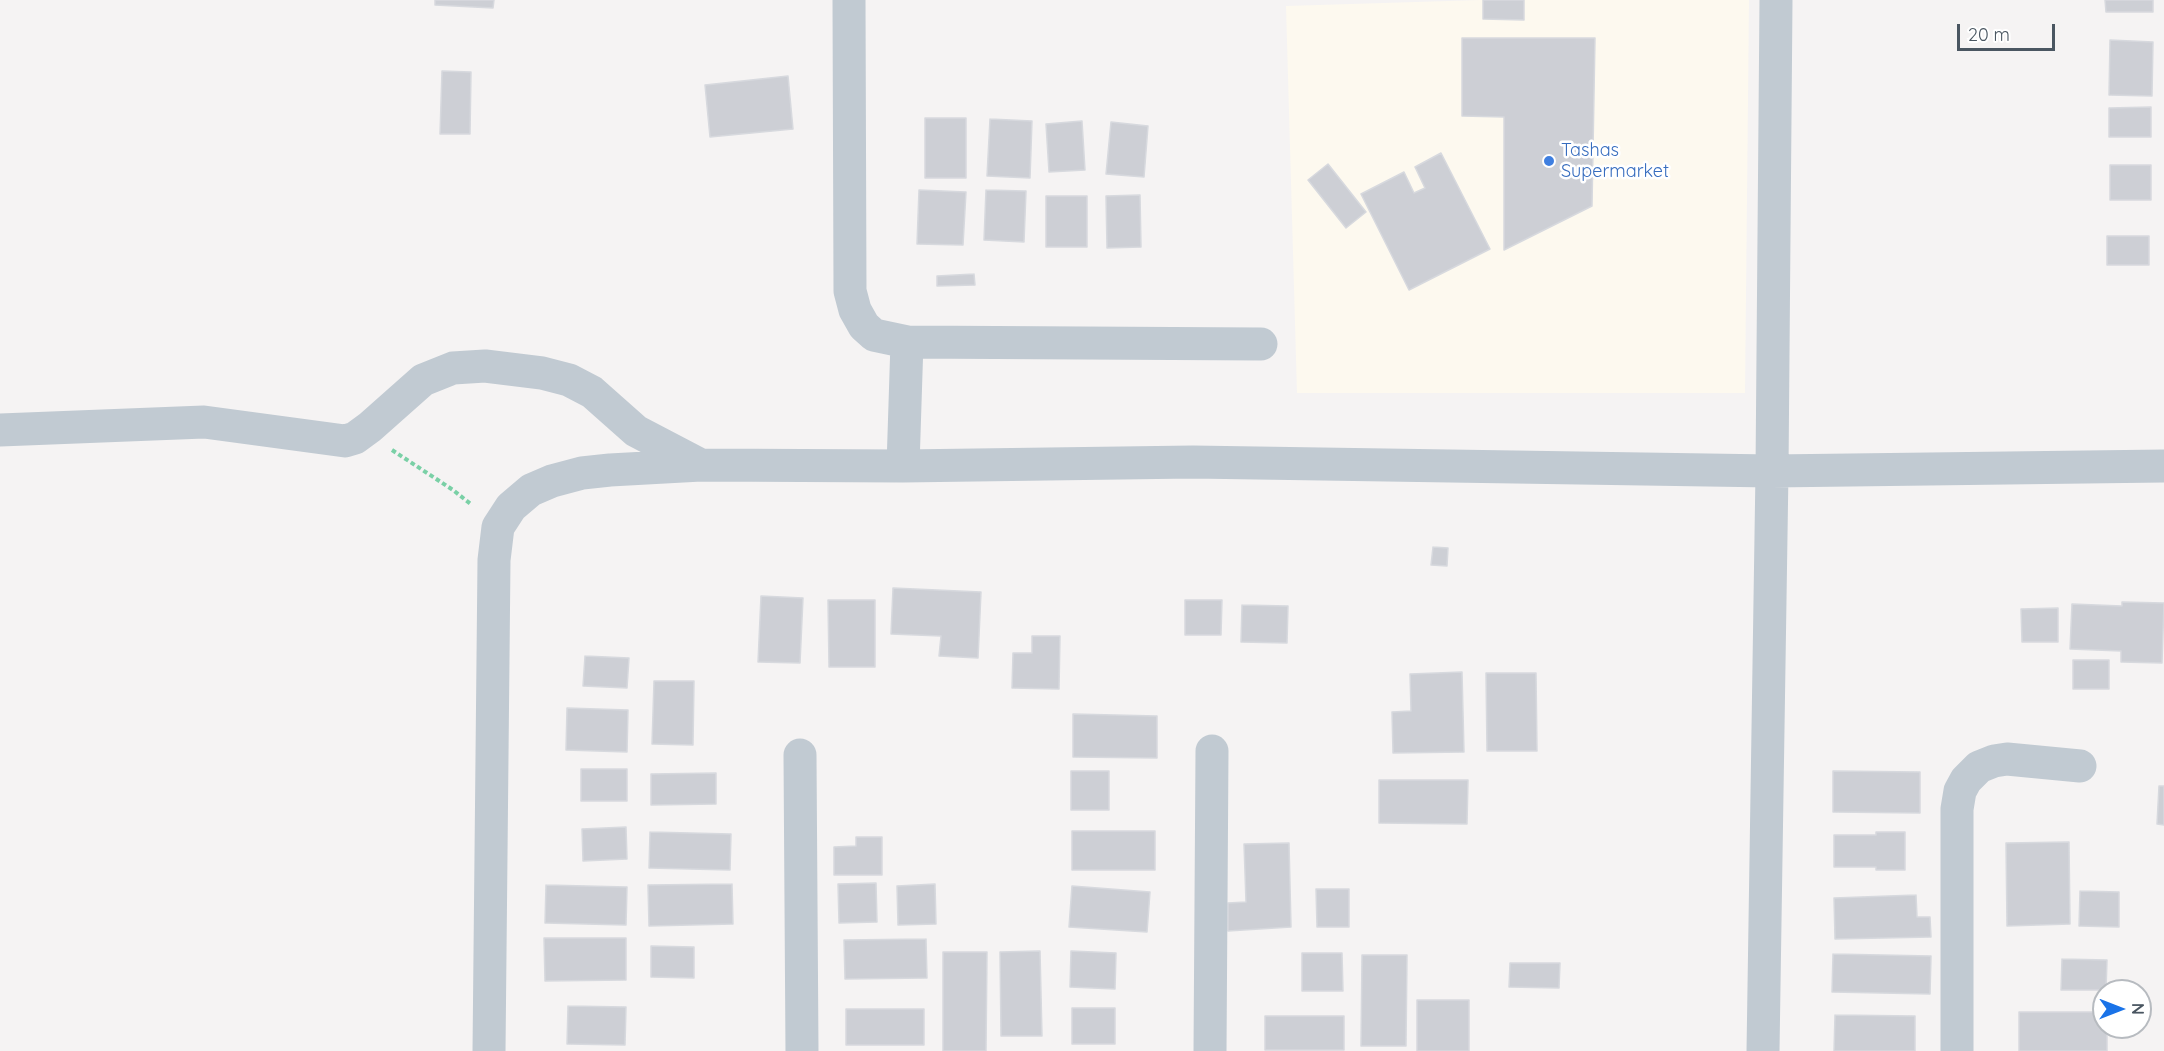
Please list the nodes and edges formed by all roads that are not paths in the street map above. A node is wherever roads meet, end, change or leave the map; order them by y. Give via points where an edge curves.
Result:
1 (849, 0) edge
2 (1776, 0) edge
3 (907, 342) junction
4 (1261, 344) dead end
5 (0, 430) edge
6 (701, 465) junction
7 (903, 466) junction
8 (2164, 466) edge
9 (1772, 471) junction
10 (1212, 751) dead end
11 (800, 755) dead end
12 (2080, 766) dead end
13 (489, 1051) edge
14 (802, 1051) edge
15 (1210, 1051) edge
16 (1763, 1051) edge
17 (1957, 1051) edge

1 - 3 street via 850,291 855,310 874,335
2 - 9 street
3 - 4 street
3 - 7 street
5 - 6 street via 204,422 345,441 370,427 423,380 453,368 485,366 569,380 592,392 636,431
6 - 7 street
6 - 13 street via 582,473 552,481 531,490 511,507 498,527 494,560
7 - 9 street via 1193,462
8 - 9 street
9 - 16 street
10 - 15 street
11 - 14 street
12 - 17 street via 1994,761 1979,768 1960,791

